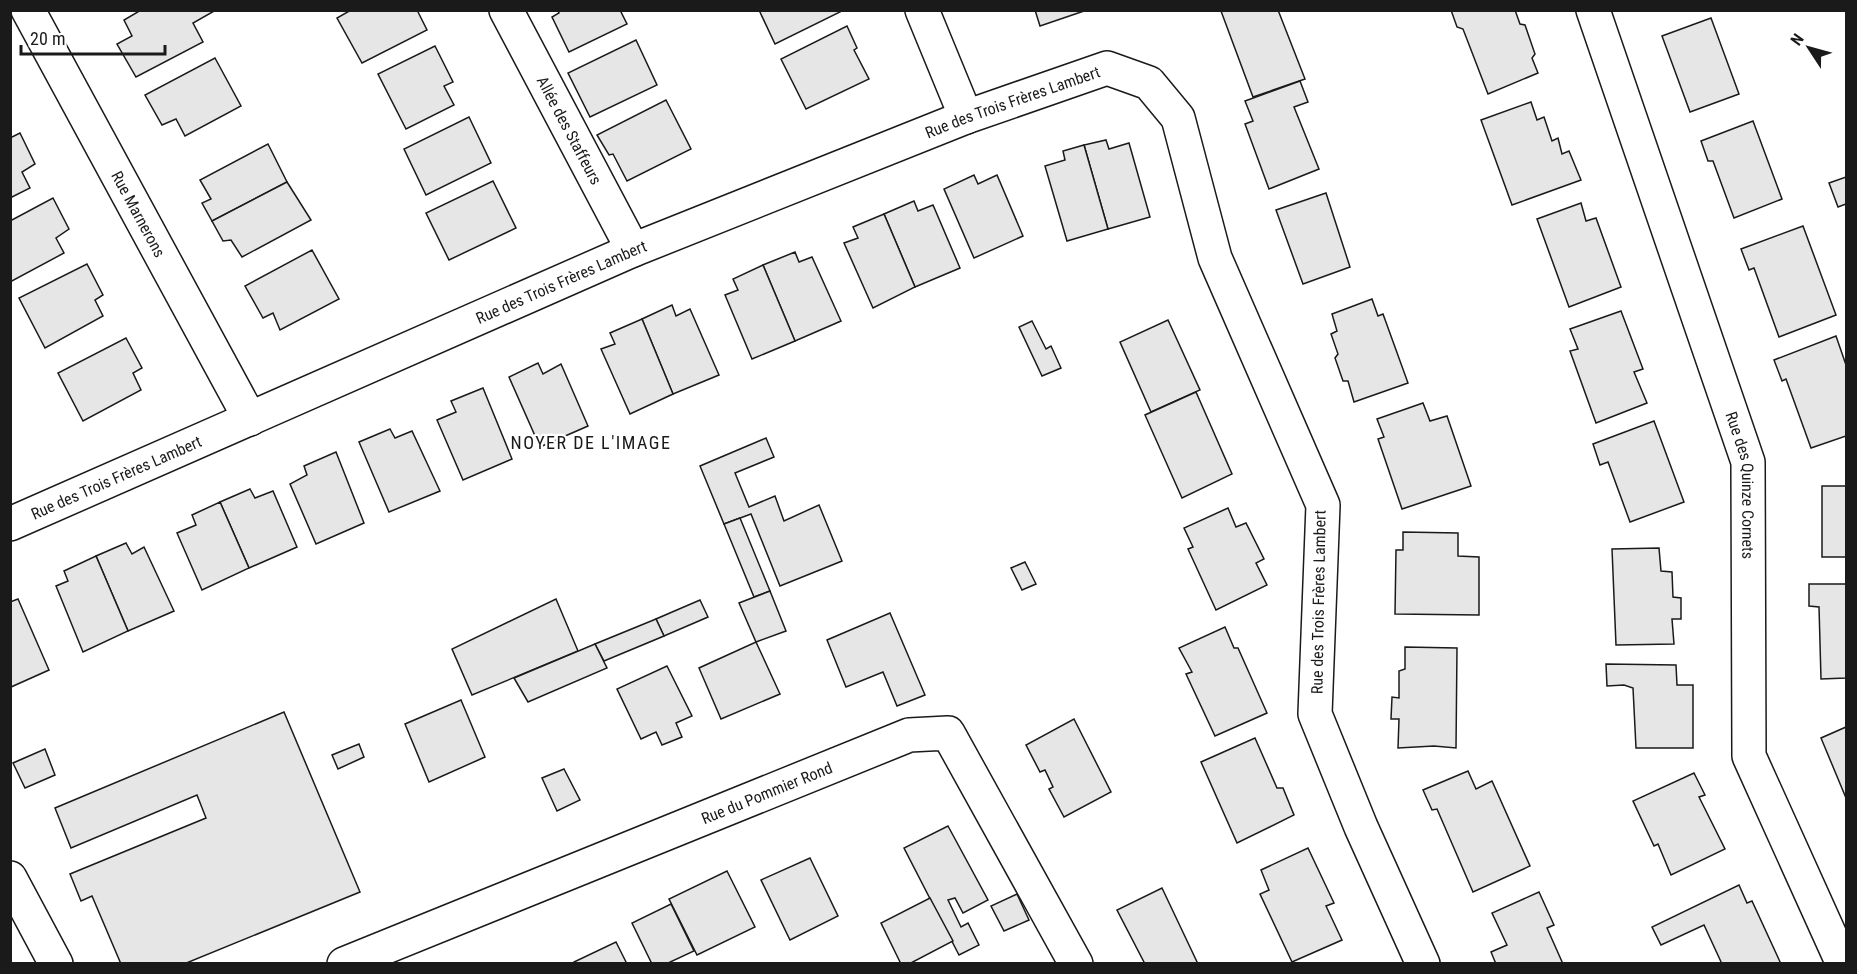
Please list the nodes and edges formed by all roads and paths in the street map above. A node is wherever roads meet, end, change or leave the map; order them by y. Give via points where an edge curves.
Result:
1 (28, 10) edge
2 (506, 10) edge
3 (922, 10) edge
4 (1593, 10) edge
5 (966, 117) junction
6 (633, 250) junction
7 (250, 419) junction
8 (10, 524) edge
9 (10, 878) edge
10 (56, 963) edge
11 (344, 963) edge
12 (1076, 963) edge
13 (1424, 963) edge
14 (1843, 963) edge

1 - 7 street, Rue Marnerons
2 - 6 street, Allée des Staffeurs
3 - 5 street
4 - 14 street, Rue des Quinze Cornets via 1748,462 1749,756
5 - 6 street, Rue des Trois Frères Lambert
5 - 13 street, Rue des Trois Frères Lambert via 1107,68 1149,83 1178,118 1215,258 1323,505 1315,714 1361,827
6 - 7 street, Rue des Trois Frères Lambert
7 - 8 street, Rue des Trois Frères Lambert
9 - 10 street
11 - 12 street, Rue du Pommier Rond via 909,735 948,733

